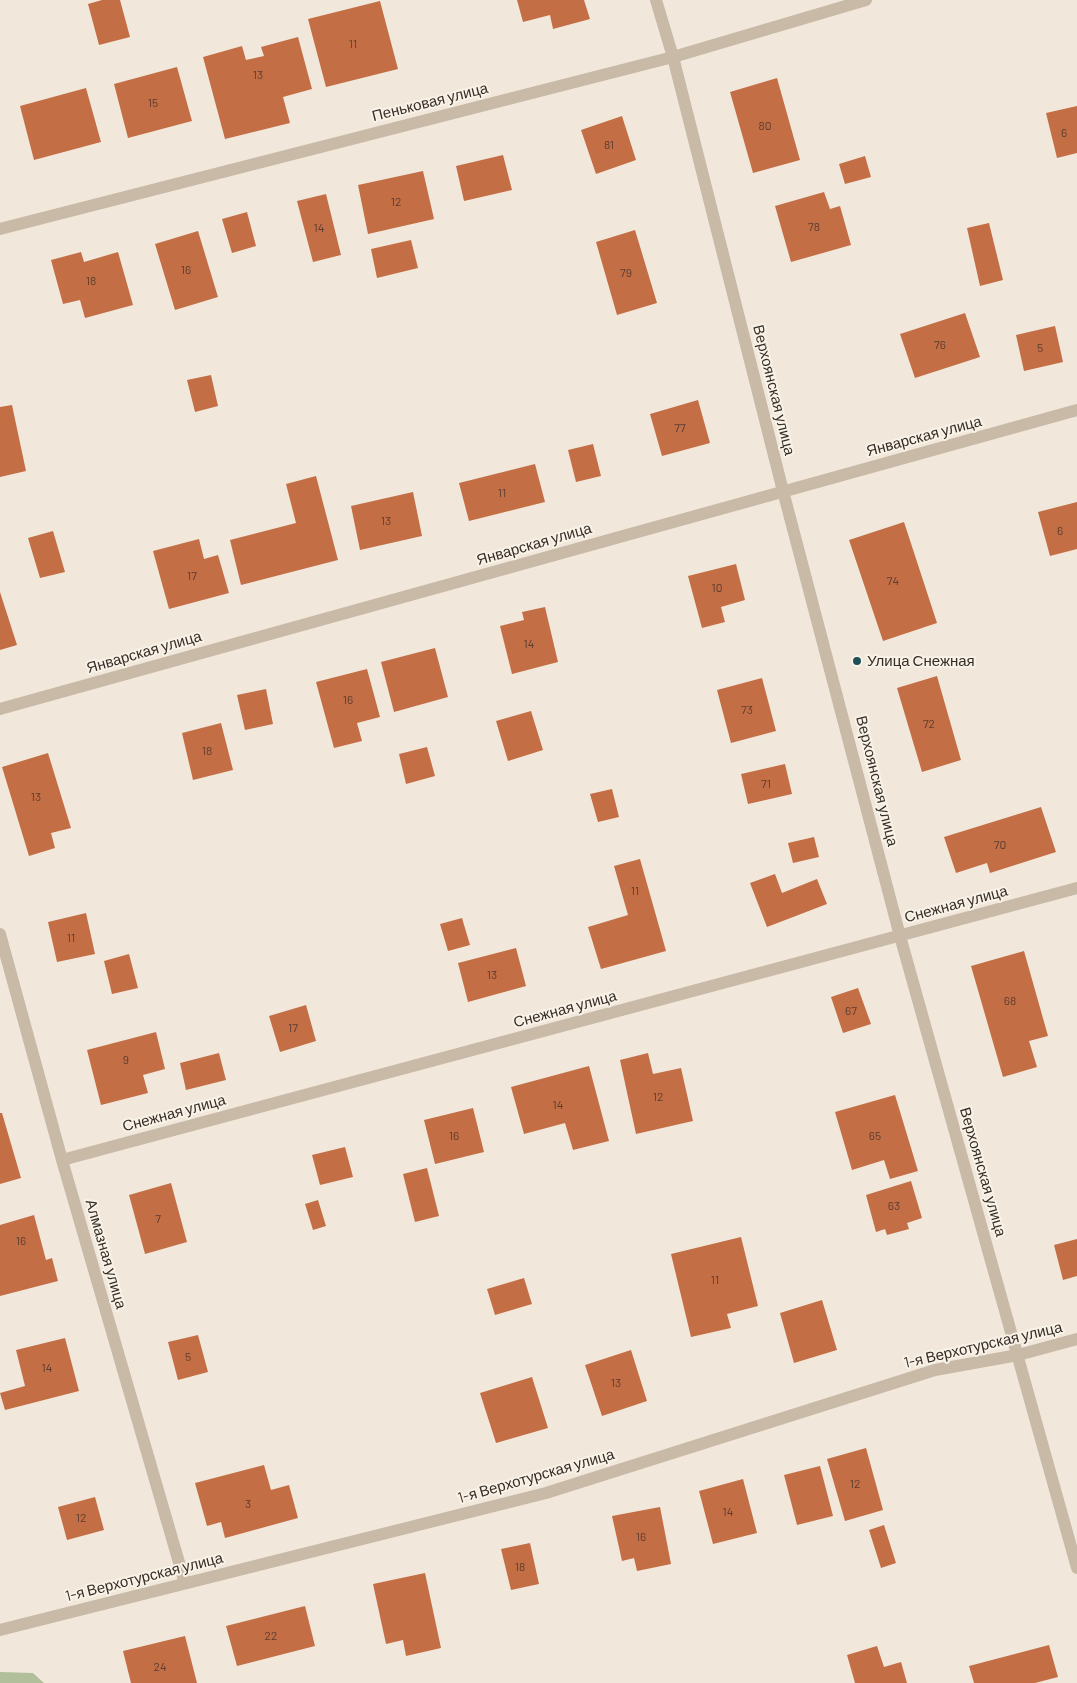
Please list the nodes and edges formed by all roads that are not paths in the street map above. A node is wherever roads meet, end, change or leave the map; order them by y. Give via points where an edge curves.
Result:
1 (656, 0) edge
2 (866, 0) edge
3 (673, 57) junction
4 (0, 229) edge
5 (1077, 410) edge
6 (783, 491) junction
7 (0, 709) edge
8 (1077, 888) edge
9 (0, 934) edge
10 (900, 936) junction
11 (62, 1160) junction
12 (1077, 1339) edge
13 (1018, 1355) junction
14 (1077, 1568) edge
15 (186, 1583) junction
16 (0, 1630) edge

1 - 3 street, Верхоянская улица
2 - 3 street, Пеньковая улица
3 - 4 street, Пеньковая улица
3 - 6 street, Верхоянская улица
5 - 6 street, Январская улица
6 - 7 street, Январская улица
6 - 10 street, Верхоянская улица
8 - 10 street, Снежная улица
9 - 11 street, Алмазная улица
10 - 11 street, Снежная улица
10 - 13 street, Верхоянская улица
11 - 15 street, Алмазная улица
12 - 13 street, 1-я Верхотурская улица
13 - 14 street, Верхоянская улица
13 - 15 street, 1-я Верхотурская улица via 934,1370 546,1493
15 - 16 street, 1-я Верхотурская улица

